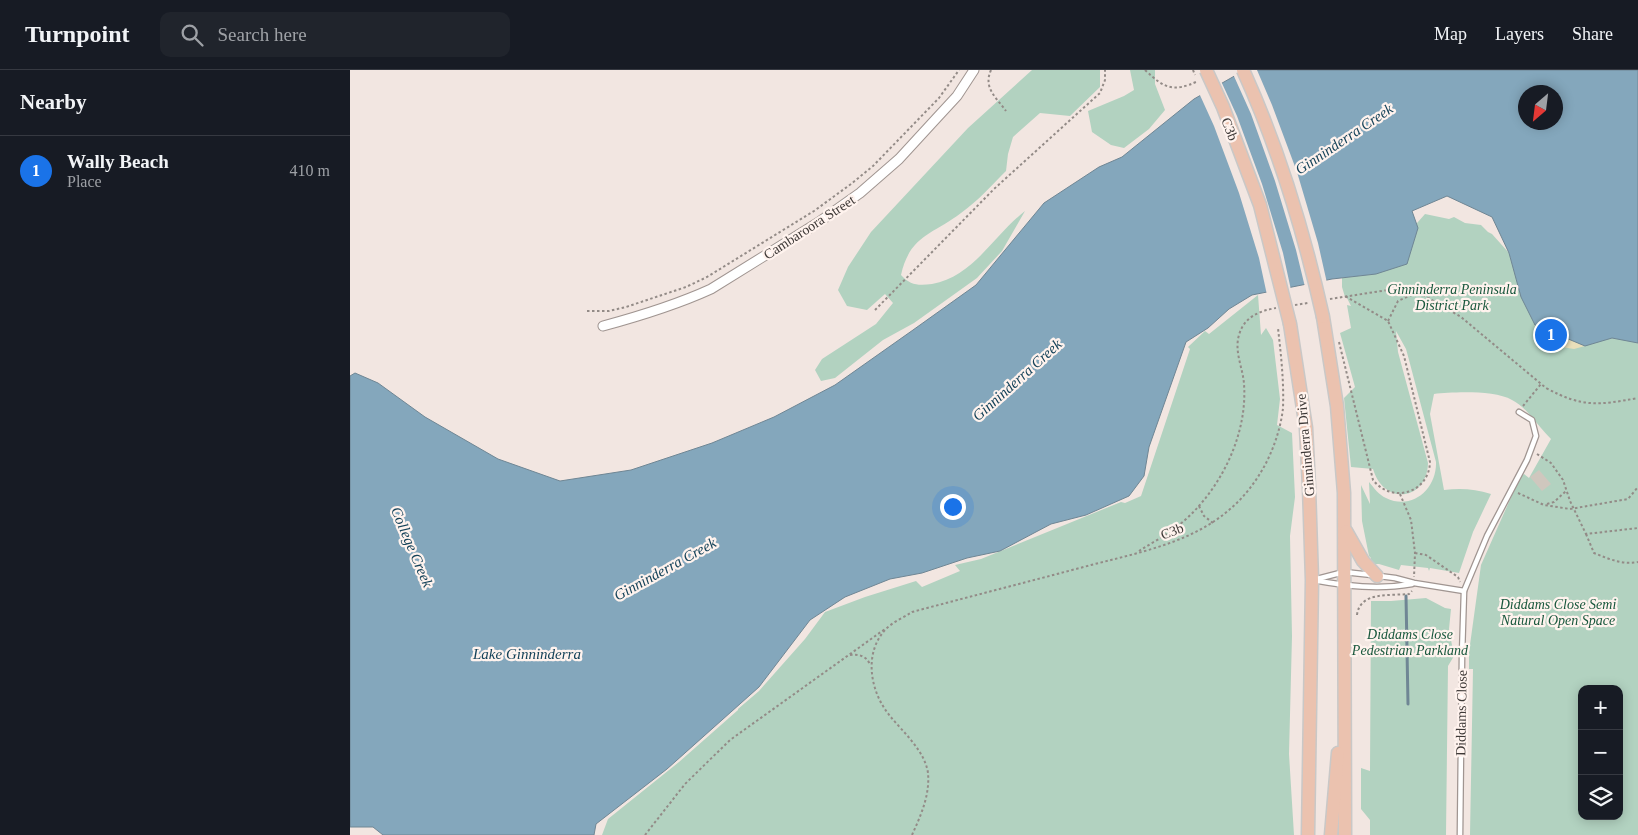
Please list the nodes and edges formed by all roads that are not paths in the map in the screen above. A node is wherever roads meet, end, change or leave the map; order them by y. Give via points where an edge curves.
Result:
1 (974, 70) edge
2 (1243, 70) edge
3 (1205, 74) edge
4 (603, 326) dead end
5 (1519, 412) road end
6 (1344, 528) junction
7 (1344, 572) junction
8 (1377, 576) junction
9 (1312, 580) junction
10 (1414, 584) junction
11 (1344, 586) junction
12 (1464, 591) junction
13 (1345, 684) junction
14 (1307, 833) edge
15 (1332, 835) edge
16 (1345, 835) edge
17 (1460, 835) edge

1 - 4 street, Cambaroora Street via 957,96 899,159 841,208 710,289
2 - 6 main road, bridge via 1290,193 1323,317 1337,406
3 - 9 main road, Ginninderra Drive, bridge via 1223,107 1260,205 1306,428
5 - 12 lane, Diddams Close via 1532,420 1536,436 1486,536
6 - 7 main road
6 - 8 main road via 1362,561
7 - 8 lane
7 - 9 lane
7 - 11 main road
8 - 10 lane
9 - 11 lane
9 - 14 main road, Ginninderra Drive
10 - 11 lane
10 - 12 lane
11 - 13 main road
12 - 17 lane, Diddams Close
13 - 15 main road
13 - 16 main road

